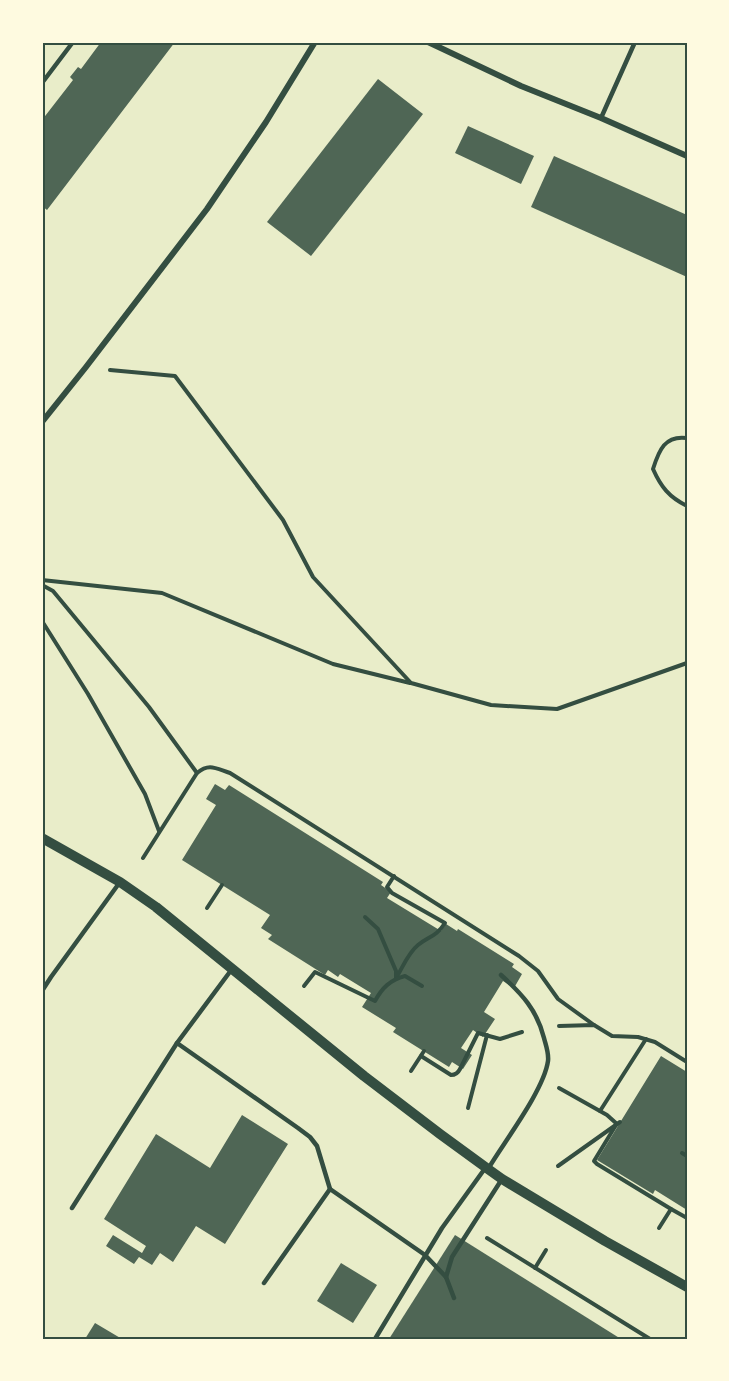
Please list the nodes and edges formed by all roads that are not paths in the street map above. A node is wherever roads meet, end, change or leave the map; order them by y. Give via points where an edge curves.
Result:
1 (73, 42) edge
2 (315, 42) edge
3 (428, 42) edge
4 (635, 42) edge
5 (42, 83) edge
6 (601, 118) junction
7 (687, 156) edge
8 (42, 422) edge
9 (42, 838) edge
10 (120, 882) junction
11 (232, 969) junction
12 (501, 975) dead end
13 (42, 991) edge
14 (177, 1043) junction
15 (487, 1168) junction
16 (502, 1179) junction
17 (330, 1189) junction
18 (72, 1208) dead end
19 (425, 1255) junction
20 (446, 1277) junction
21 (264, 1283) dead end
22 (687, 1287) edge
23 (454, 1298) dead end
24 (375, 1339) edge

1 - 5 lane
2 - 8 street via 207,209
3 - 6 street
4 - 6 lane
6 - 7 street
9 - 10 street
10 - 11 street
10 - 13 lane
11 - 14 lane
11 - 15 street via 364,1076
12 - 15 lane via 524,997 538,1018 548,1054 543,1078
14 - 17 lane via 310,1137 317,1146
14 - 18 lane
15 - 16 street
15 - 19 lane
16 - 20 lane via 452,1257
16 - 22 street
17 - 19 lane
17 - 21 lane
19 - 20 lane
19 - 24 lane
20 - 23 lane

